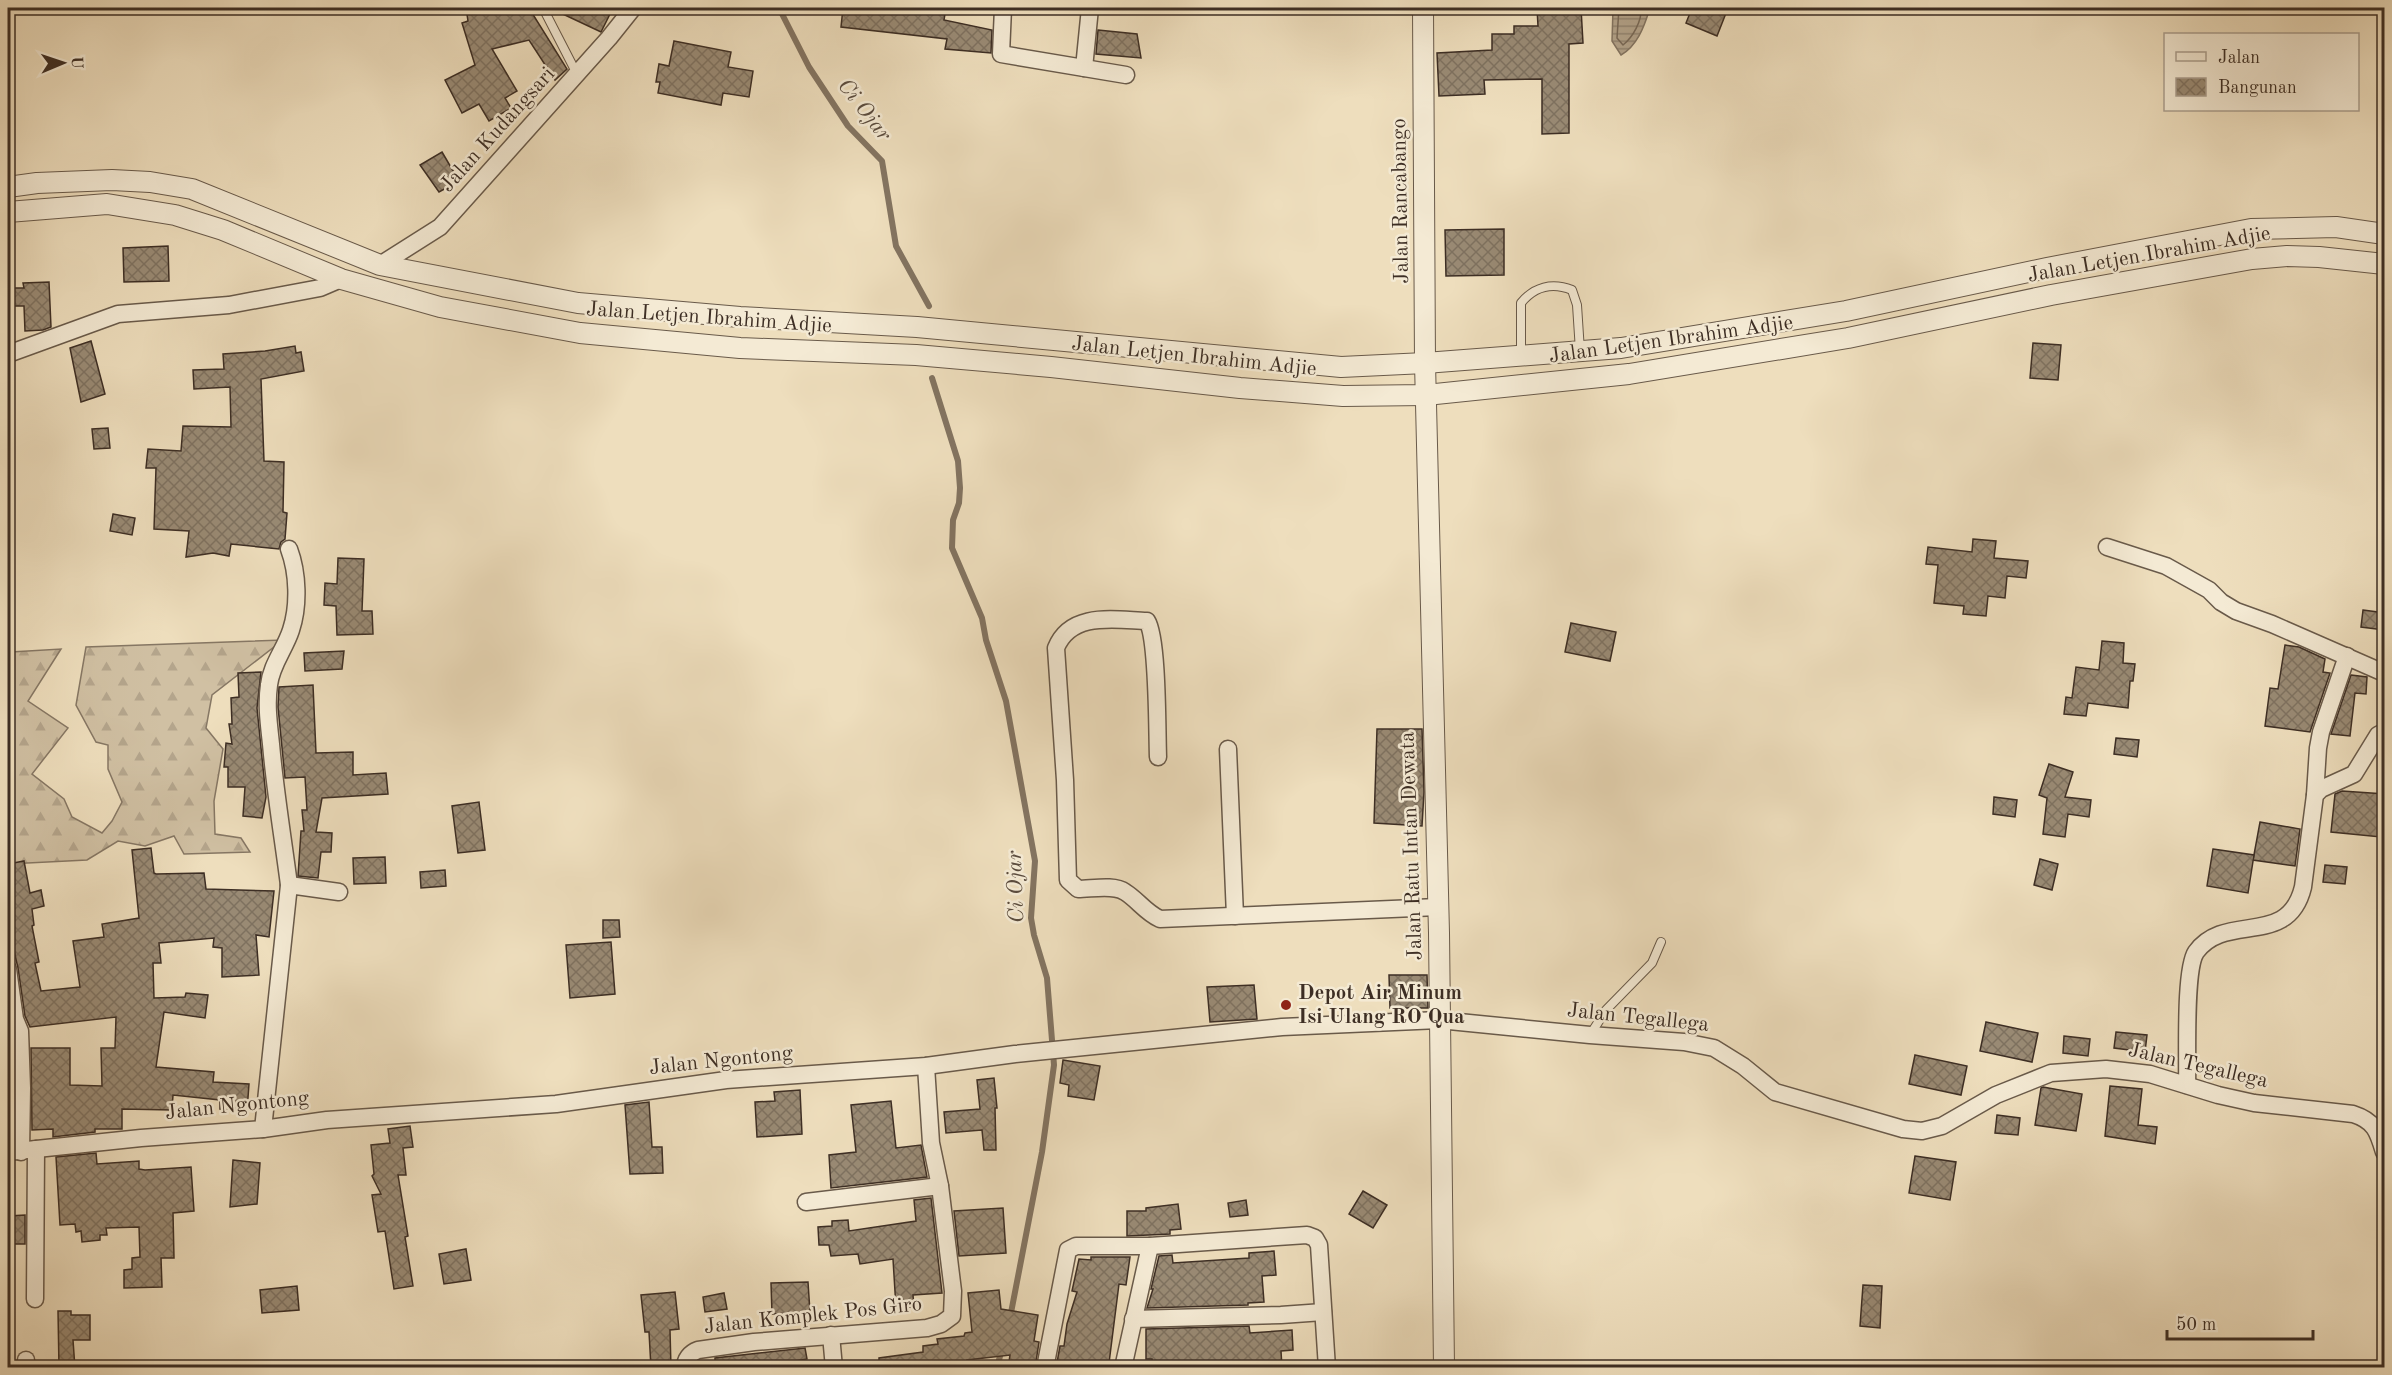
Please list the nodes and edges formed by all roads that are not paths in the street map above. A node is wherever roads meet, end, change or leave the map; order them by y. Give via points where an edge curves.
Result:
1 (543, 8) edge
2 (633, 8) edge
3 (1003, 8) edge
4 (1090, 8) edge
5 (1423, 8) edge
6 (1084, 68) junction
7 (577, 74) junction
8 (1126, 75) dead end
9 (8, 187) edge
10 (8, 212) edge
11 (2385, 234) edge
12 (2385, 264) edge
13 (380, 265) junction
14 (341, 279) junction
15 (1846, 311) junction
16 (740, 317) junction
17 (1848, 339) junction
18 (740, 348) junction
19 (1580, 351) junction
20 (8, 354) edge
21 (1521, 355) junction
22 (1425, 363) junction
23 (1426, 395) junction
24 (2107, 547) dead end
25 (289, 549) dead end
26 (2347, 656) junction
27 (2385, 673) edge
28 (2385, 732) edge
29 (1228, 749) dead end
30 (1158, 757) dead end
31 (2315, 795) junction
32 (289, 885) junction
33 (339, 892) dead end
34 (1438, 907) junction
35 (1235, 916) junction
36 (1661, 942) dead end
37 (8, 969) edge
38 (11, 1019) edge
39 (1439, 1020) junction
40 (1590, 1035) junction
41 (926, 1066) junction
42 (2187, 1085) junction
43 (263, 1129) junction
44 (22, 1151) edge
45 (2385, 1152) edge
46 (940, 1186) junction
47 (806, 1202) dead end
48 (1150, 1246) junction
49 (35, 1299) dead end
50 (1323, 1312) junction
51 (1133, 1319) junction
52 (831, 1335) junction
53 (685, 1368) edge
54 (834, 1368) edge
55 (1045, 1368) edge
56 (1123, 1368) edge
57 (1327, 1368) edge
58 (1444, 1368) edge

1 - 7 lane
2 - 7 street, Jalan Kudangsari
3 - 6 street via 1000,54
4 - 6 street
5 - 22 street, Jalan Rancabango
6 - 8 street
7 - 13 street, Jalan Kudangsari via 441,227
9 - 13 street, Jalan Letjen Ibrahim Adjie via 112,180 192,189
10 - 14 street, Jalan Letjen Ibrahim Adjie via 107,204 175,215 223,230
11 - 15 street, Jalan Letjen Ibrahim Adjie via 2336,227 2251,229
12 - 17 street, Jalan Letjen Ibrahim Adjie via 2298,256 2252,259 2051,295
13 - 16 street, Jalan Letjen Ibrahim Adjie via 578,303
14 - 18 street, Jalan Letjen Ibrahim Adjie via 440,307 580,333
14 - 20 street via 320,288 229,305 118,314
15 - 17 street
15 - 19 street, Jalan Letjen Ibrahim Adjie
16 - 18 street
16 - 22 street, Jalan Letjen Ibrahim Adjie via 929,328 1341,367
17 - 23 street, Jalan Letjen Ibrahim Adjie via 1629,374
18 - 23 street, Jalan Letjen Ibrahim Adjie via 916,355 1343,396
19 - 21 street, Jalan Letjen Ibrahim Adjie
19 - 21 lane via 1577,305 1572,290 1547,285 1529,293 1521,303
21 - 22 street, Jalan Letjen Ibrahim Adjie
22 - 23 street, Jalan Rancabango
23 - 34 street, Jalan Ratu Intan Dewata
24 - 26 street via 2166,566 2209,590 2236,612
25 - 32 street via 296,608 291,630 273,668 268,711
26 - 27 street
26 - 31 street via 2321,732
28 - 31 street via 2378,735 2354,774
29 - 35 street
30 - 35 street via 1151,627 1147,621 1086,620 1072,627 1061,636 1056,648 1068,880 1078,889 1119,889 1160,918
31 - 42 street via 2300,899 2289,915 2279,921 2224,933 2196,953 2189,998
32 - 33 street
32 - 43 street
34 - 35 street
34 - 39 street, Jalan Ratu Intan Dewata
36 - 40 lane via 1652,963 1606,1010
37 - 38 street
38 - 44 street via 20,1031
39 - 40 street, Jalan Tegallega
39 - 41 street, Jalan Ngontong via 1282,1028
39 - 58 street, Jalan Ratu Intan Dewata
40 - 42 street, Jalan Tegallega via 1714,1048 1775,1092 1922,1131 1942,1126 1996,1095 2051,1073 2106,1069 2150,1074
41 - 43 street, Jalan Ngontong via 726,1080 556,1104 327,1120
41 - 46 street, Jalan Komplek Pos Giro via 931,1143
42 - 45 street, Jalan Tegallega via 2254,1103 2354,1114 2373,1124
43 - 44 street, Jalan Ngontong
44 - 49 street
46 - 47 street
46 - 52 street, Jalan Komplek Pos Giro via 953,1291 952,1316 927,1328
48 - 50 street via 1307,1235 1315,1238 1319,1245
48 - 51 street
48 - 55 street via 1076,1246 1068,1250
50 - 51 street
50 - 57 street
51 - 56 street
52 - 53 street, Jalan Komplek Pos Giro via 698,1350 687,1358
52 - 54 street

